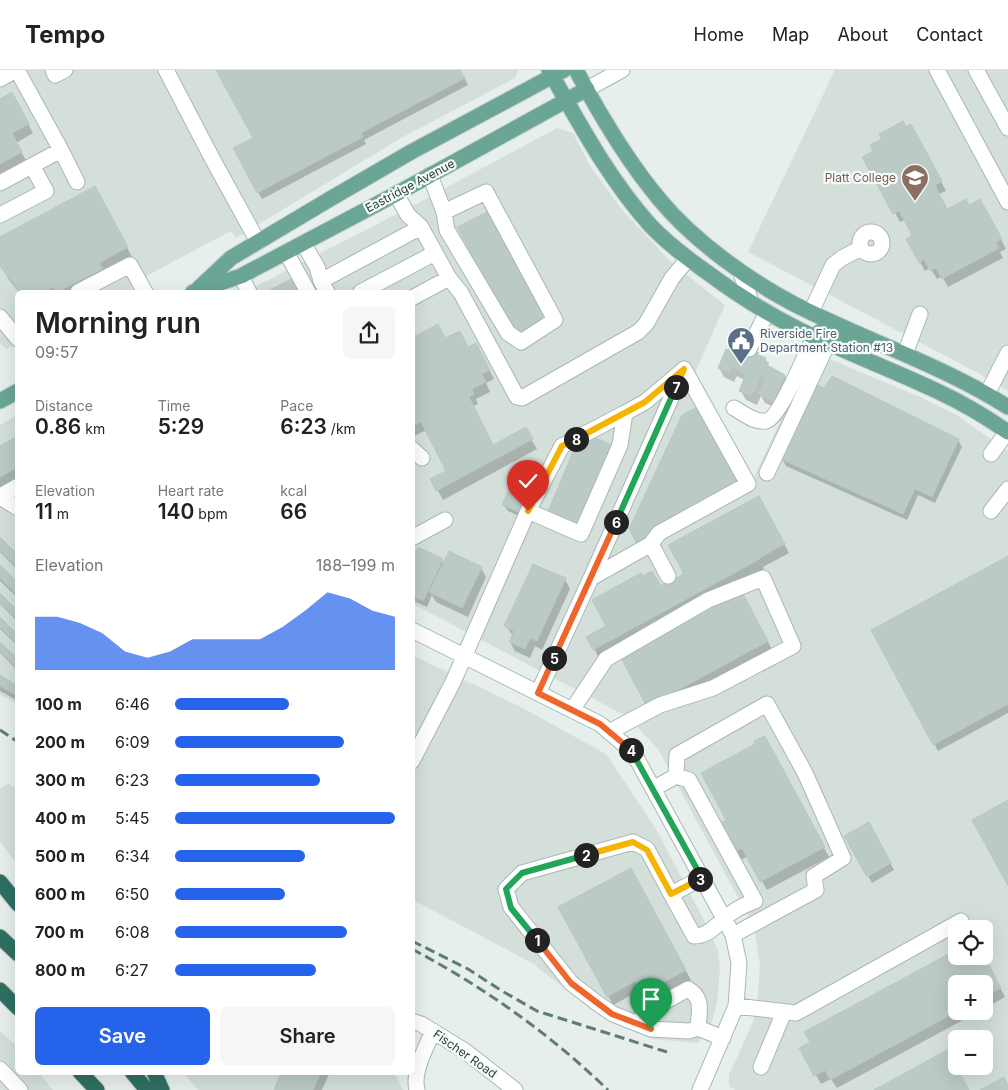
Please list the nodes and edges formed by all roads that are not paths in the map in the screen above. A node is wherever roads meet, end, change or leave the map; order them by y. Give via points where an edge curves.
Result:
1 (16, 70) edge
2 (53, 70) edge
3 (65, 70) edge
4 (166, 70) edge
5 (576, 70) edge
6 (622, 70) edge
7 (937, 70) edge
8 (976, 70) edge
9 (555, 72) edge
10 (0, 79) edge
11 (586, 89) junction
12 (566, 100) junction
13 (1008, 128) edge
14 (61, 150) junction
15 (32, 166) junction
16 (430, 175) junction
17 (77, 182) dead end
18 (0, 183) edge
19 (396, 194) junction
20 (1008, 202) edge
21 (444, 212) junction
22 (0, 216) edge
23 (420, 227) junction
24 (258, 242) junction
25 (303, 243) junction
26 (861, 248) dead end
27 (286, 252) junction
28 (435, 253) junction
29 (688, 259) junction
30 (741, 273) junction
31 (240, 276) junction
32 (449, 278) junction
33 (324, 287) edge
34 (82, 290) edge
35 (144, 290) edge
36 (195, 290) edge
37 (199, 290) edge
38 (248, 290) edge
39 (307, 290) edge
40 (365, 290) edge
41 (415, 296) edge
42 (751, 302) junction
43 (767, 312) junction
44 (811, 312) junction
45 (920, 314) dead end
46 (0, 317) edge
47 (15, 332) edge
48 (864, 335) junction
49 (814, 337) junction
50 (828, 343) junction
51 (749, 349) dead end
52 (1008, 353) edge
53 (905, 354) junction
54 (684, 369) junction
55 (15, 393) edge
56 (987, 394) junction
57 (0, 401) edge
58 (1008, 407) edge
59 (734, 408) dead end
60 (626, 413) junction
61 (1008, 432) edge
62 (991, 454) dead end
63 (766, 473) dead end
64 (15, 488) edge
65 (1008, 489) edge
66 (0, 497) edge
67 (15, 506) edge
68 (528, 511) junction
69 (991, 511) dead end
70 (445, 520) dead end
71 (415, 536) edge
72 (651, 544) junction
73 (668, 576) dead end
74 (591, 578) junction
75 (415, 632) edge
76 (464, 656) junction
77 (538, 693) junction
78 (572, 710) junction
79 (610, 732) junction
80 (416, 745) edge
81 (676, 776) junction
82 (653, 788) junction
83 (702, 878) junction
84 (0, 882) edge
85 (671, 894) junction
86 (15, 900) edge
87 (755, 901) junction
88 (724, 918) junction
89 (764, 918) junction
90 (948, 928) edge
91 (733, 936) junction
92 (0, 937) edge
93 (15, 951) edge
94 (0, 990) edge
95 (0, 1004) edge
96 (15, 1005) edge
97 (736, 1006) junction
98 (784, 1012) junction
99 (15, 1017) edge
100 (415, 1022) edge
101 (639, 1024) junction
102 (698, 1028) junction
103 (433, 1031) junction
104 (723, 1038) junction
105 (761, 1066) dead end
106 (0, 1069) edge
107 (82, 1075) edge
108 (134, 1075) edge
109 (155, 1075) edge
110 (96, 1088) edge
111 (20, 1090) edge
112 (146, 1090) edge
113 (162, 1090) edge
114 (416, 1090) edge
115 (515, 1090) edge
116 (700, 1090) edge

1 - 10 street
1 - 14 street
2 - 3 street via 55,75
4 - 24 street
5 - 11 main road
6 - 11 street, Eastridge Avenue
7 - 20 street
8 - 13 street
9 - 12 main road
9 - 24 main road, Eastridge Avenue
11 - 12 main road, Eastridge Avenue
11 - 30 main road via 625,154 660,201 693,234
12 - 16 main road, Eastridge Avenue
12 - 29 main road via 629,199 651,226
14 - 15 street
14 - 17 street
15 - 18 street
15 - 22 street via 46,191
16 - 19 main road, Eastridge Avenue
16 - 21 street
19 - 23 street via 408,215
19 - 25 main road, Eastridge Avenue
21 - 21 street via 447,230 508,333 520,342 555,320 486,192
23 - 28 street
23 - 33 street
24 - 36 main road, Eastridge Avenue via 231,258
25 - 27 main road, Eastridge Avenue
25 - 33 street
26 - 44 street via 833,265
27 - 31 main road, Eastridge Avenue
27 - 39 street
28 - 32 street
28 - 40 street
29 - 32 street via 638,332 522,398 517,397 461,293
29 - 42 main road
30 - 42 street
30 - 44 main road
31 - 37 main road, Eastridge Avenue
31 - 38 street
32 - 41 street
34 - 35 street via 130,265
42 - 43 main road
43 - 49 main road
43 - 51 street
44 - 48 main road
45 - 53 street
46 - 47 street
48 - 49 main road via 840,337 820,330
48 - 53 main road
49 - 50 main road
49 - 59 street via 772,419 756,420
50 - 61 main road via 940,392
50 - 63 street
52 - 56 street
53 - 56 main road
54 - 60 street via 645,402
54 - 72 street via 748,484 659,533
54 - 74 street
55 - 57 main road
56 - 58 main road
60 - 68 street via 562,446
60 - 68 street via 620,445 581,534
61 - 62 street
64 - 66 street
65 - 69 street
66 - 67 street
68 - 76 street
70 - 71 street
72 - 73 street
72 - 74 street
74 - 77 street
75 - 76 street
76 - 77 street
76 - 80 street via 453,682
77 - 78 street
78 - 79 street
78 - 79 street via 606,659 708,600 763,578 793,646 713,688 660,705
79 - 82 street via 633,752
81 - 82 street
81 - 87 street via 689,780
81 - 89 street via 677,755 767,704 805,773 843,858 814,876 816,890
82 - 83 street
83 - 85 street
83 - 88 street
84 - 86 highway
85 - 88 street via 694,936 714,929
85 - 101 street via 647,850 633,842 522,873 506,889 511,908 571,983 612,1014
87 - 88 street
87 - 89 street
88 - 91 street
89 - 91 street
90 - 98 street via 796,1013
91 - 97 street via 739,963
92 - 93 highway
94 - 96 highway
95 - 99 highway
97 - 98 street
97 - 104 street
98 - 105 street
100 - 103 street, Fischer Road
101 - 102 street via 651,1029 689,1031
101 - 102 street via 644,1013 688,989 696,993 700,1004
102 - 104 street
103 - 114 street via 419,1066
103 - 115 street, Fischer Road
104 - 116 street
106 - 111 street
107 - 110 highway
108 - 112 highway
109 - 113 highway

